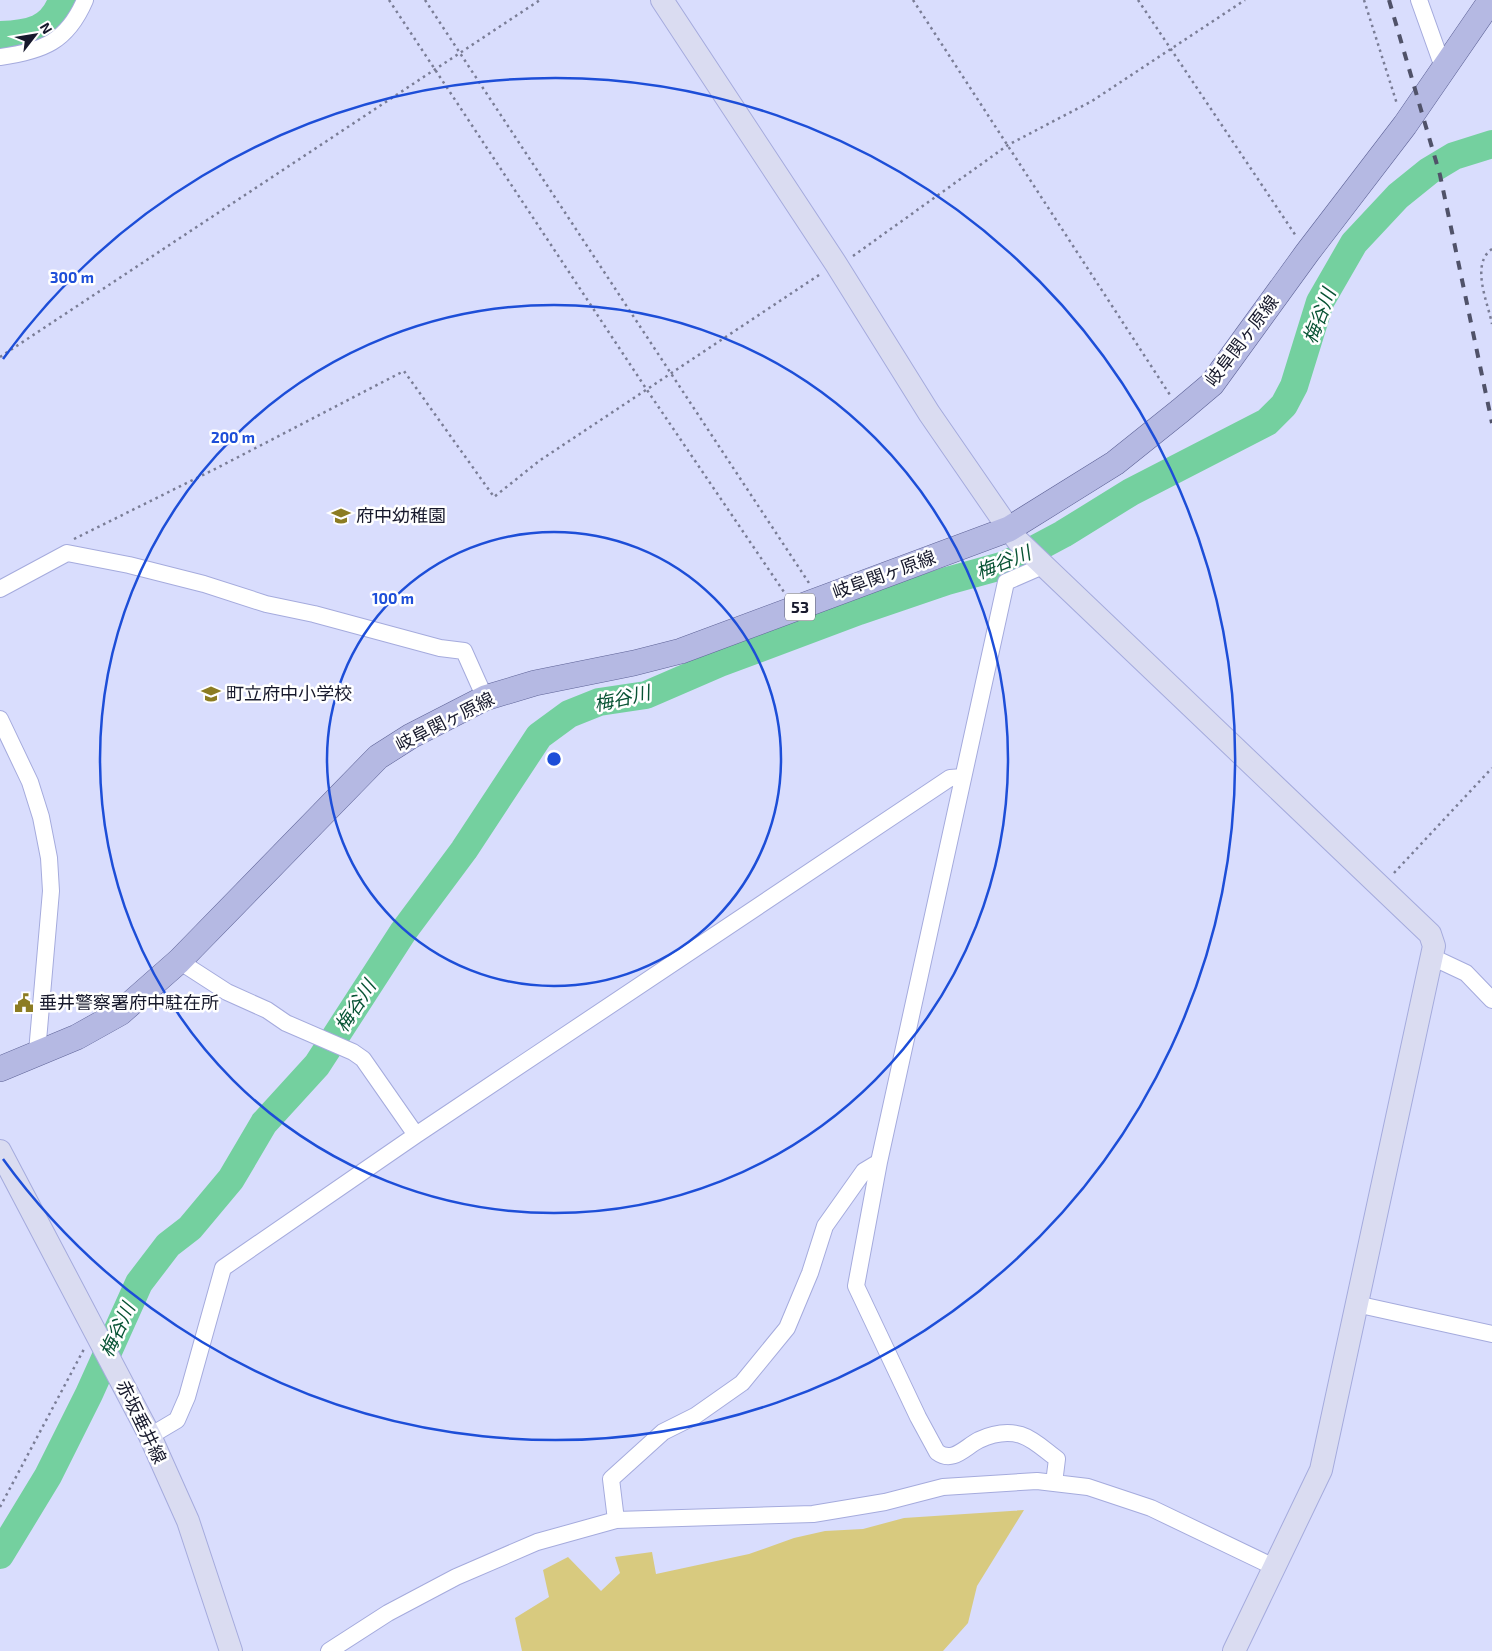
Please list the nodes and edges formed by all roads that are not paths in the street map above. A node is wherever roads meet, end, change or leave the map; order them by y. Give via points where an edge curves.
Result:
1 (85, 0) edge
2 (662, 0) edge
3 (1419, 0) edge
4 (1490, 0) edge
5 (0, 57) edge
6 (1444, 70) junction
7 (1014, 535) junction
8 (1042, 562) junction
9 (0, 589) edge
10 (485, 698) junction
11 (0, 719) edge
12 (963, 777) junction
13 (1432, 957) junction
14 (178, 960) junction
15 (1492, 1000) edge
16 (37, 1052) junction
17 (0, 1069) edge
18 (416, 1134) junction
19 (0, 1151) edge
20 (879, 1162) junction
21 (1356, 1304) junction
22 (1492, 1334) edge
23 (150, 1436) junction
24 (1054, 1483) junction
25 (616, 1520) junction
26 (1274, 1567) junction
27 (231, 1651) edge
28 (329, 1651) edge
29 (1234, 1651) edge

1 - 5 street via 79,14 50,45
2 - 7 street via 836,264 929,413
3 - 6 street
4 - 6 main road, 岐阜関ヶ原線 / 53
6 - 7 main road, 岐阜関ヶ原線 / 53 via 1212,384 1115,463
7 - 8 street
7 - 10 main road, 岐阜関ヶ原線 / 53 via 819,599 681,651 535,683
8 - 12 street via 1006,582
8 - 13 street via 1430,934 1434,946
9 - 10 street via 66,553 129,565 266,604 440,648 464,651
10 - 14 main road, 岐阜関ヶ原線 / 53 via 378,757
11 - 16 street via 30,782 49,858 51,891
12 - 18 street via 950,778
12 - 20 street
13 - 15 street via 1466,973
13 - 21 street
14 - 16 main road, 岐阜関ヶ原線 / 53 via 120,1014 76,1037
14 - 18 street via 227,992 363,1059
16 - 17 main road, 岐阜関ヶ原線 / 53
18 - 23 street via 223,1268 187,1397 177,1420
19 - 23 street, 赤坂垂井線
20 - 24 street via 856,1286 937,1452 947,1457 954,1456 989,1436 1006,1433 1022,1436 1057,1459
20 - 25 street via 864,1171 825,1226 787,1328 742,1383 695,1416 663,1432 612,1478
21 - 22 street
21 - 26 street via 1321,1470
23 - 27 street, 赤坂垂井線 via 188,1521
24 - 25 street via 1037,1481 942,1487 885,1502 814,1514
24 - 26 street via 1088,1487 1151,1508
25 - 28 street via 537,1542 456,1577 388,1613
26 - 29 street

